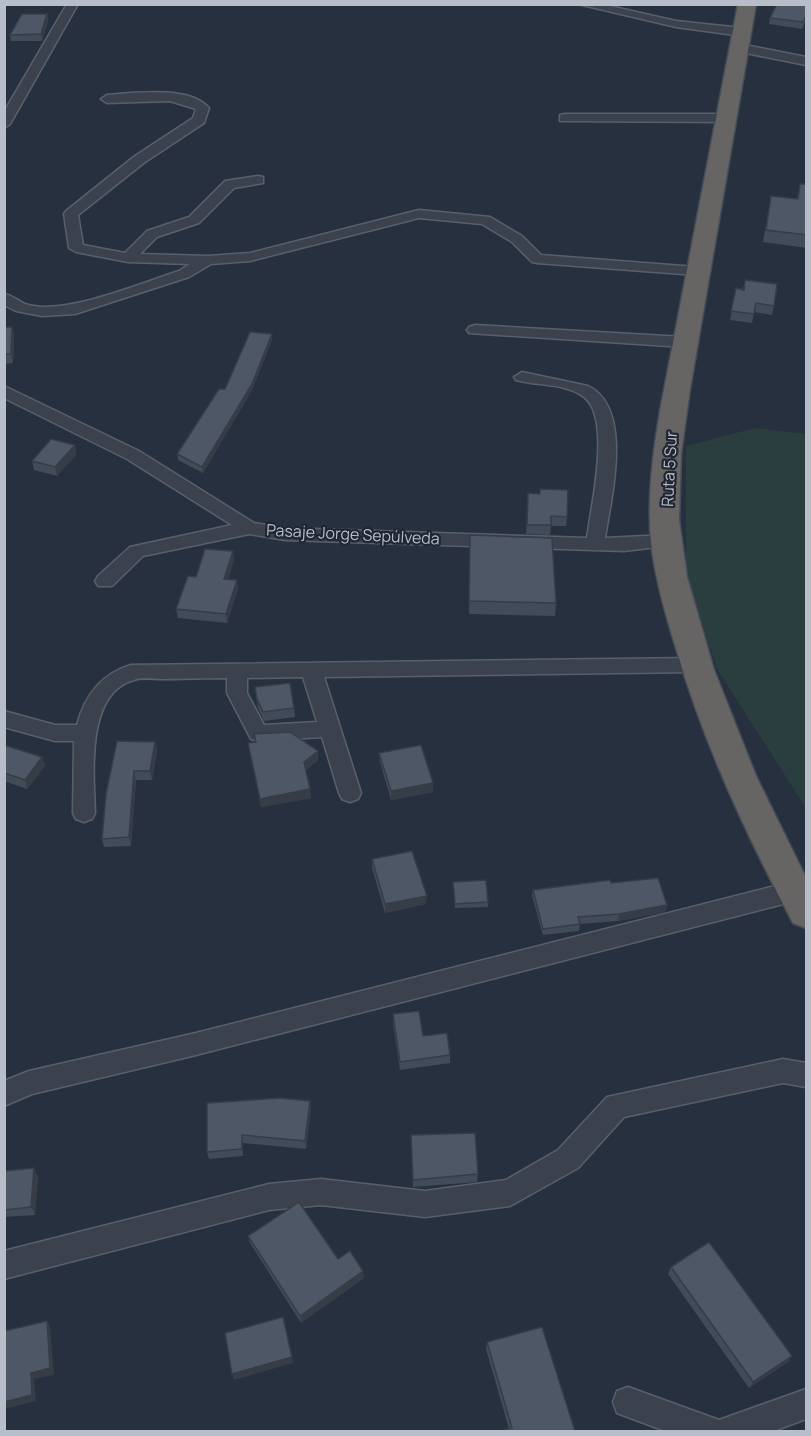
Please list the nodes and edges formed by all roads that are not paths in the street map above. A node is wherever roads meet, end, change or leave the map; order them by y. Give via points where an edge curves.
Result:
1 (73, 4) edge
2 (583, 4) edge
3 (747, 4) edge
4 (741, 40) junction
5 (807, 61) edge
6 (107, 99) dead end
7 (565, 118) dead end
8 (729, 118) junction
9 (4, 124) edge
10 (258, 180) dead end
11 (128, 258) junction
12 (208, 260) junction
13 (696, 271) junction
14 (4, 298) edge
15 (475, 330) dead end
16 (684, 342) junction
17 (522, 377) dead end
18 (4, 391) edge
19 (249, 528) junction
20 (666, 541) junction
21 (595, 544) junction
22 (105, 581) dead end
23 (696, 665) junction
24 (312, 672) junction
25 (237, 673) junction
26 (4, 719) edge
27 (330, 729) junction
28 (85, 733) junction
29 (350, 793) dead end
30 (84, 813) dead end
31 (801, 902) edge
32 (807, 1075) edge
33 (4, 1094) edge
34 (4, 1265) edge
35 (628, 1402) dead end
36 (807, 1404) edge
37 (711, 1431) edge
38 (727, 1431) edge

1 - 9 street
2 - 4 street
3 - 4 highway, Ruta 5 Sur
4 - 5 street
4 - 8 highway, Ruta 5 Sur
6 - 11 street via 136,95 194,101 203,108 199,120 140,159 71,214 76,248
7 - 8 street
8 - 13 highway, Ruta 5 Sur
10 - 11 street via 230,184 194,220 152,234
11 - 12 street
12 - 13 street via 250,257 419,214 484,220 517,239 537,259
12 - 14 street via 184,274 75,309 21,308
13 - 16 highway, Ruta 5 Sur
15 - 16 street
16 - 20 highway, Ruta 5 Sur via 666,459
17 - 21 street via 589,392 600,400 605,412 606,456
18 - 19 street, Pasaje Jorge Sepúlveda via 133,455
19 - 21 street, Pasaje Jorge Sepúlveda via 285,534
19 - 22 street via 137,551
20 - 21 street, Pasaje Jorge Sepúlveda
20 - 23 highway, Ruta 5 Sur
23 - 24 street
23 - 31 highway, Ruta 5 Sur via 736,771
24 - 25 street
24 - 27 street
25 - 27 street via 237,693 258,733
25 - 28 street via 122,675 97,694
26 - 28 street via 55,733
27 - 29 street
28 - 30 street
31 - 33 street via 29,1083
32 - 34 street via 783,1071 616,1106 568,1159 510,1193 425,1204 321,1192 269,1197
35 - 37 street
36 - 38 street

